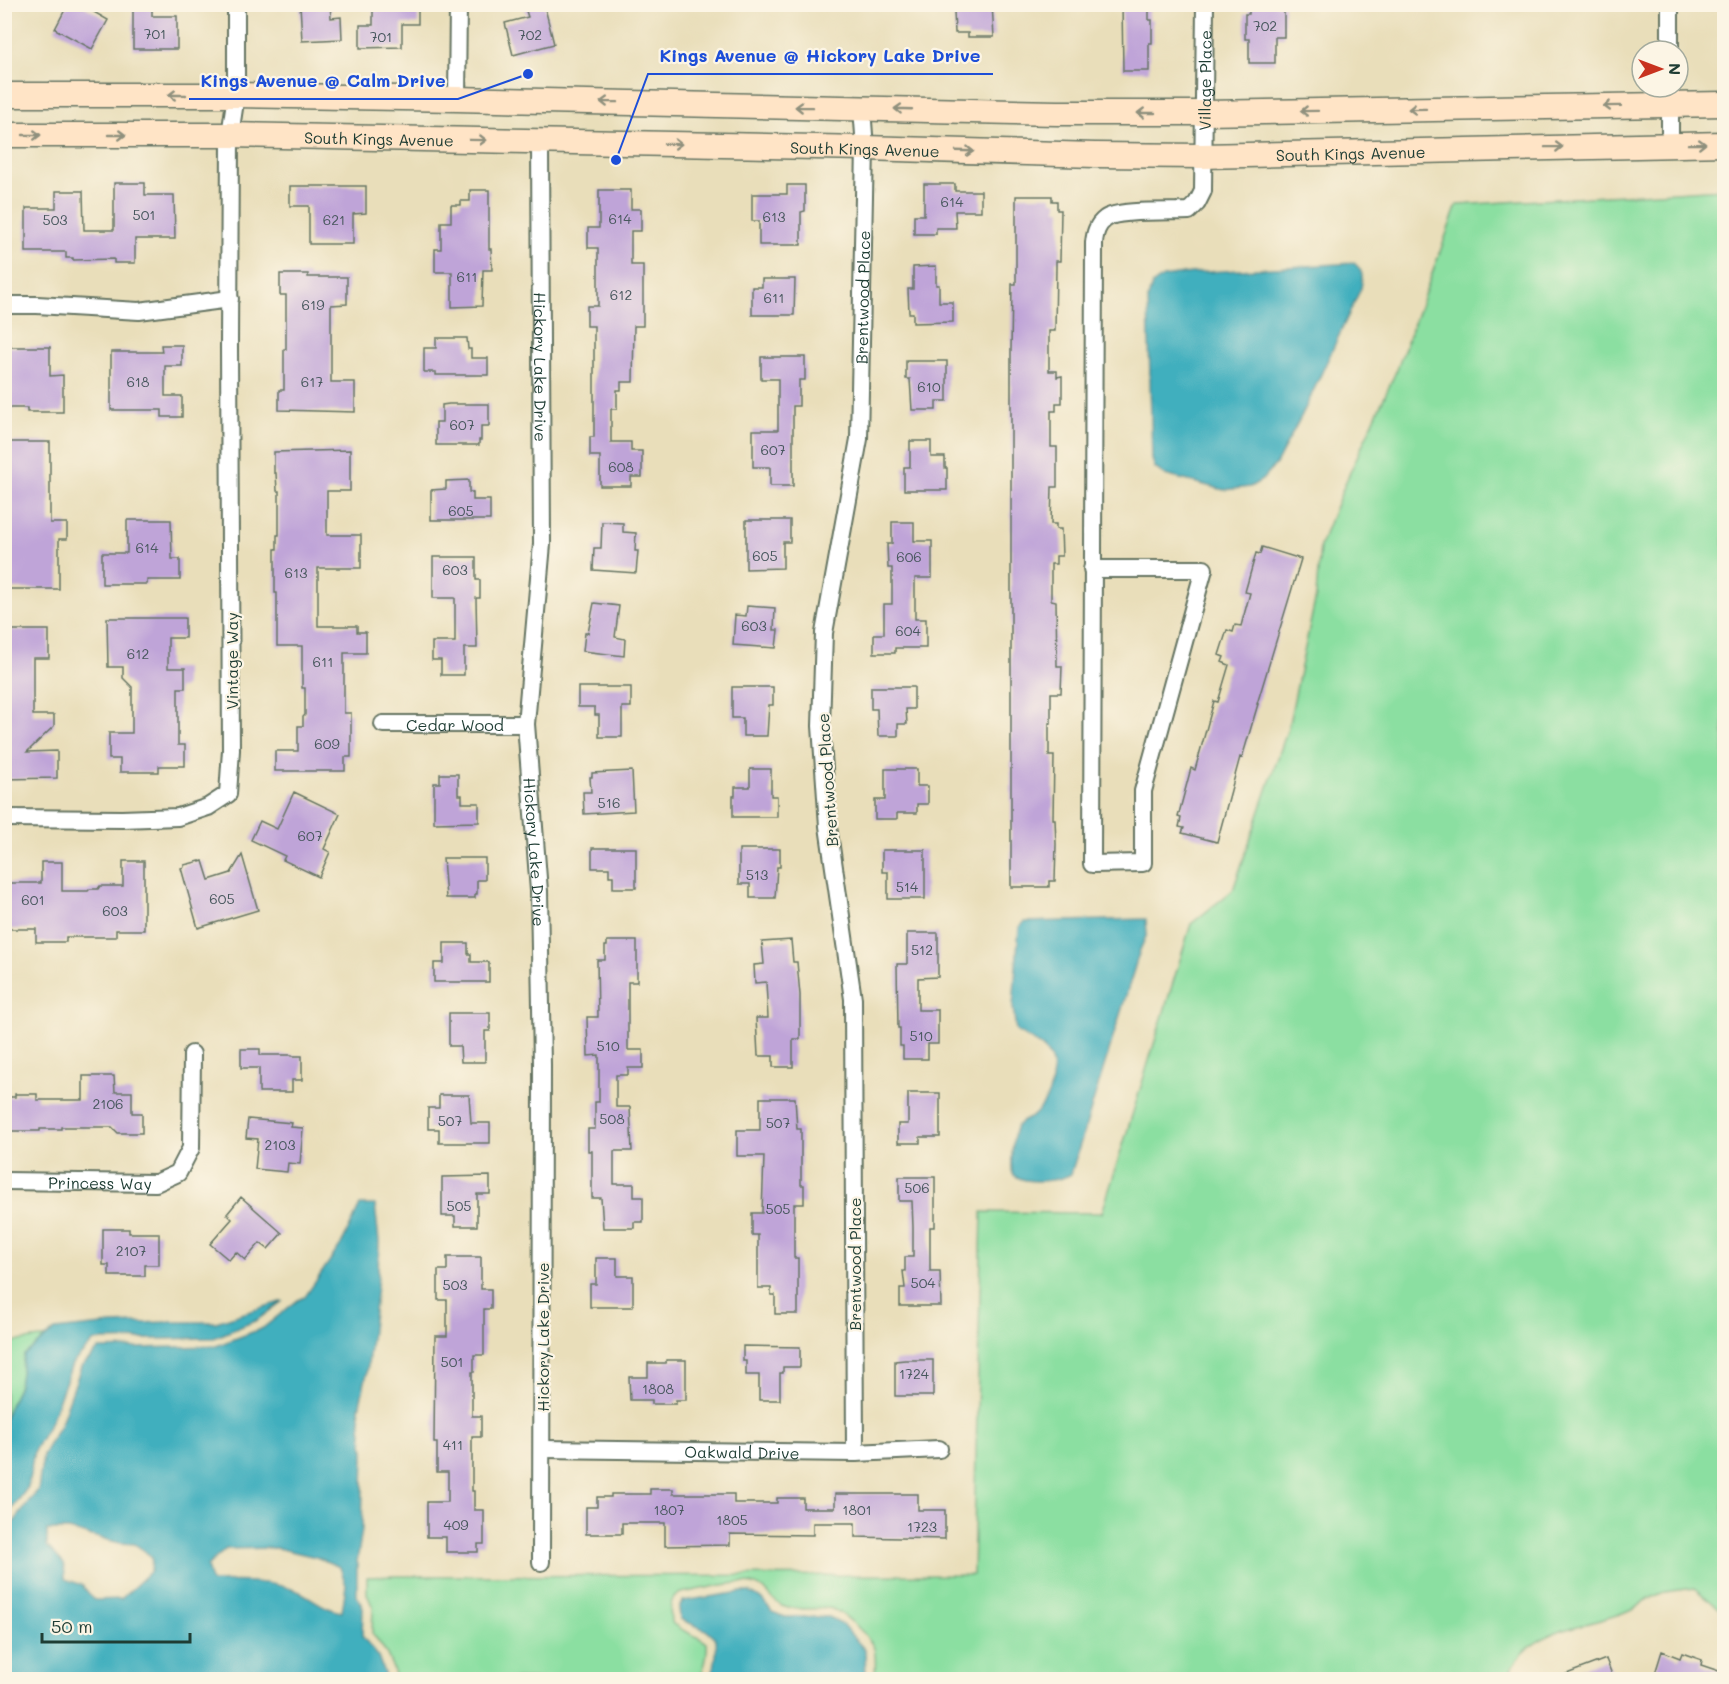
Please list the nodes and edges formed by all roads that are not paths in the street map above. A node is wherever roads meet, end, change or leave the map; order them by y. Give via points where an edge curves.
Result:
1 (236, 4) edge
2 (458, 4) edge
3 (1205, 4) edge
4 (1670, 4) edge
5 (1670, 39) edge
6 (4, 95) edge
7 (236, 95) junction
8 (1630, 97) edge
9 (457, 99) junction
10 (1670, 99) edge
11 (1690, 99) edge
12 (1725, 104) edge
13 (862, 108) junction
14 (1204, 113) junction
15 (4, 135) edge
16 (230, 135) junction
17 (540, 142) junction
18 (1670, 144) junction
19 (1725, 144) edge
20 (865, 148) junction
21 (1203, 156) junction
22 (230, 299) junction
23 (4, 305) edge
24 (1092, 569) junction
25 (383, 724) dead end
26 (526, 724) junction
27 (4, 818) edge
28 (192, 1054) dead end
29 (4, 1181) edge
30 (542, 1449) junction
31 (939, 1449) dead end
32 (855, 1453) junction
33 (541, 1562) dead end

1 - 7 street, Vintage Way
2 - 9 street
3 - 14 street, Village Place
4 - 5 street
7 -> 6 main road
7 - 9 main road
7 - 16 street, Vintage Way
8 -> 14 main road
13 -> 9 main road
10 - 18 street
11 - 12 main road
14 -> 13 main road
13 - 20 street, Brentwood Place
14 - 21 street, Village Place
15 -> 16 main road, South Kings Avenue
16 -> 17 main road, South Kings Avenue
16 - 22 street, Vintage Way
17 -> 20 main road, South Kings Avenue
17 - 26 street, Hickory Lake Drive via 542,544
18 -> 19 main road, South Kings Avenue
21 -> 18 main road, South Kings Avenue
20 -> 21 main road, South Kings Avenue
20 - 32 street, Brentwood Place via 859,439 824,633 820,726 828,826 853,999
21 - 24 street, Village Place via 1203,191 1189,211 1120,213 1108,216 1095,233
22 - 23 street via 140,311
22 - 27 street, Vintage Way via 228,794 208,807 178,817
24 - 24 street via 1204,569 1143,791 1143,864 1092,864
25 - 26 street, Cedar Wood
26 - 30 street, Hickory Lake Drive via 539,903
28 - 29 street, Princess Way via 191,1148 178,1173 156,1183
30 - 32 street, Oakwald Drive
30 - 33 street, Hickory Lake Drive
31 - 32 street, Oakwald Drive

